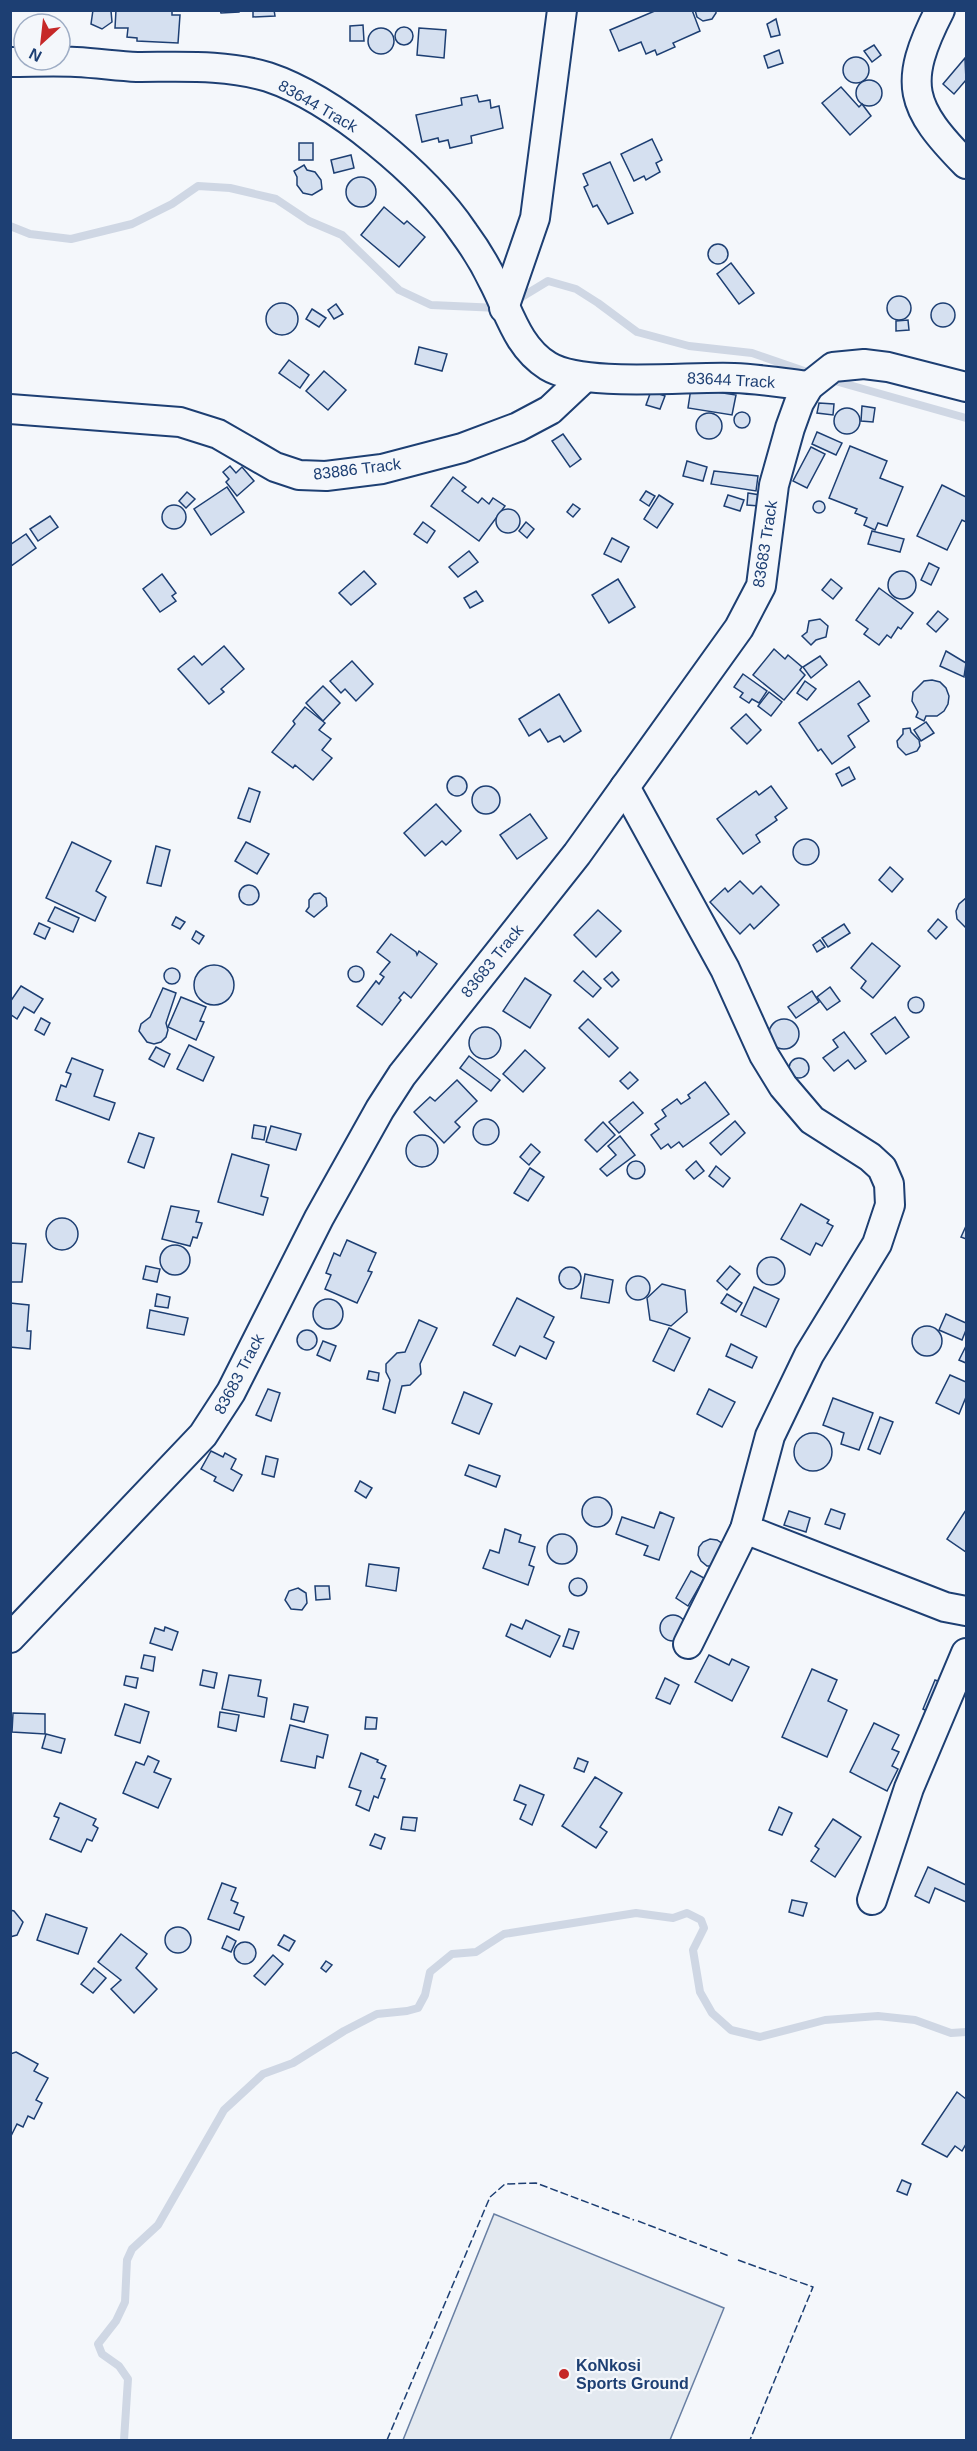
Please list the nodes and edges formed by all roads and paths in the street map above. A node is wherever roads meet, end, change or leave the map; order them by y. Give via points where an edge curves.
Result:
1 (562, 10) edge
2 (940, 10) edge
3 (10, 62) edge
4 (966, 165) edge
5 (504, 308) junction
6 (584, 378) junction
7 (809, 386) junction
8 (966, 387) edge
9 (10, 409) edge
10 (625, 787) junction
11 (745, 1529) junction
12 (966, 1611) edge
13 (10, 1638) edge
14 (688, 1644) dead end
15 (966, 1653) edge
16 (872, 1900) dead end

1 - 5 street via 535,218
2 - 4 street via 924,42 917,74 918,99 930,123
3 - 5 street, 83644 Track via 224,69 267,77 293,88 367,135 407,168 476,250
5 - 6 street, 83644 Track via 535,357 549,367
6 - 7 street, 83644 Track via 737,378
6 - 9 street, 83886 Track via 550,410 518,427 462,448 382,469 326,476 299,475 275,467 218,434 180,422
7 - 8 street, 83683 Track via 833,368 864,364
7 - 10 street, 83683 Track via 790,428 774,485 761,586 739,628
10 - 11 street via 725,969 764,1055 783,1086 812,1120 882,1168 889,1184 890,1205 877,1244 809,1355 770,1436
10 - 13 street, 83683 Track via 577,854 402,1075 319,1218 231,1392 203,1435
11 - 12 street via 945,1607
11 - 14 street
15 - 16 street via 909,1788

